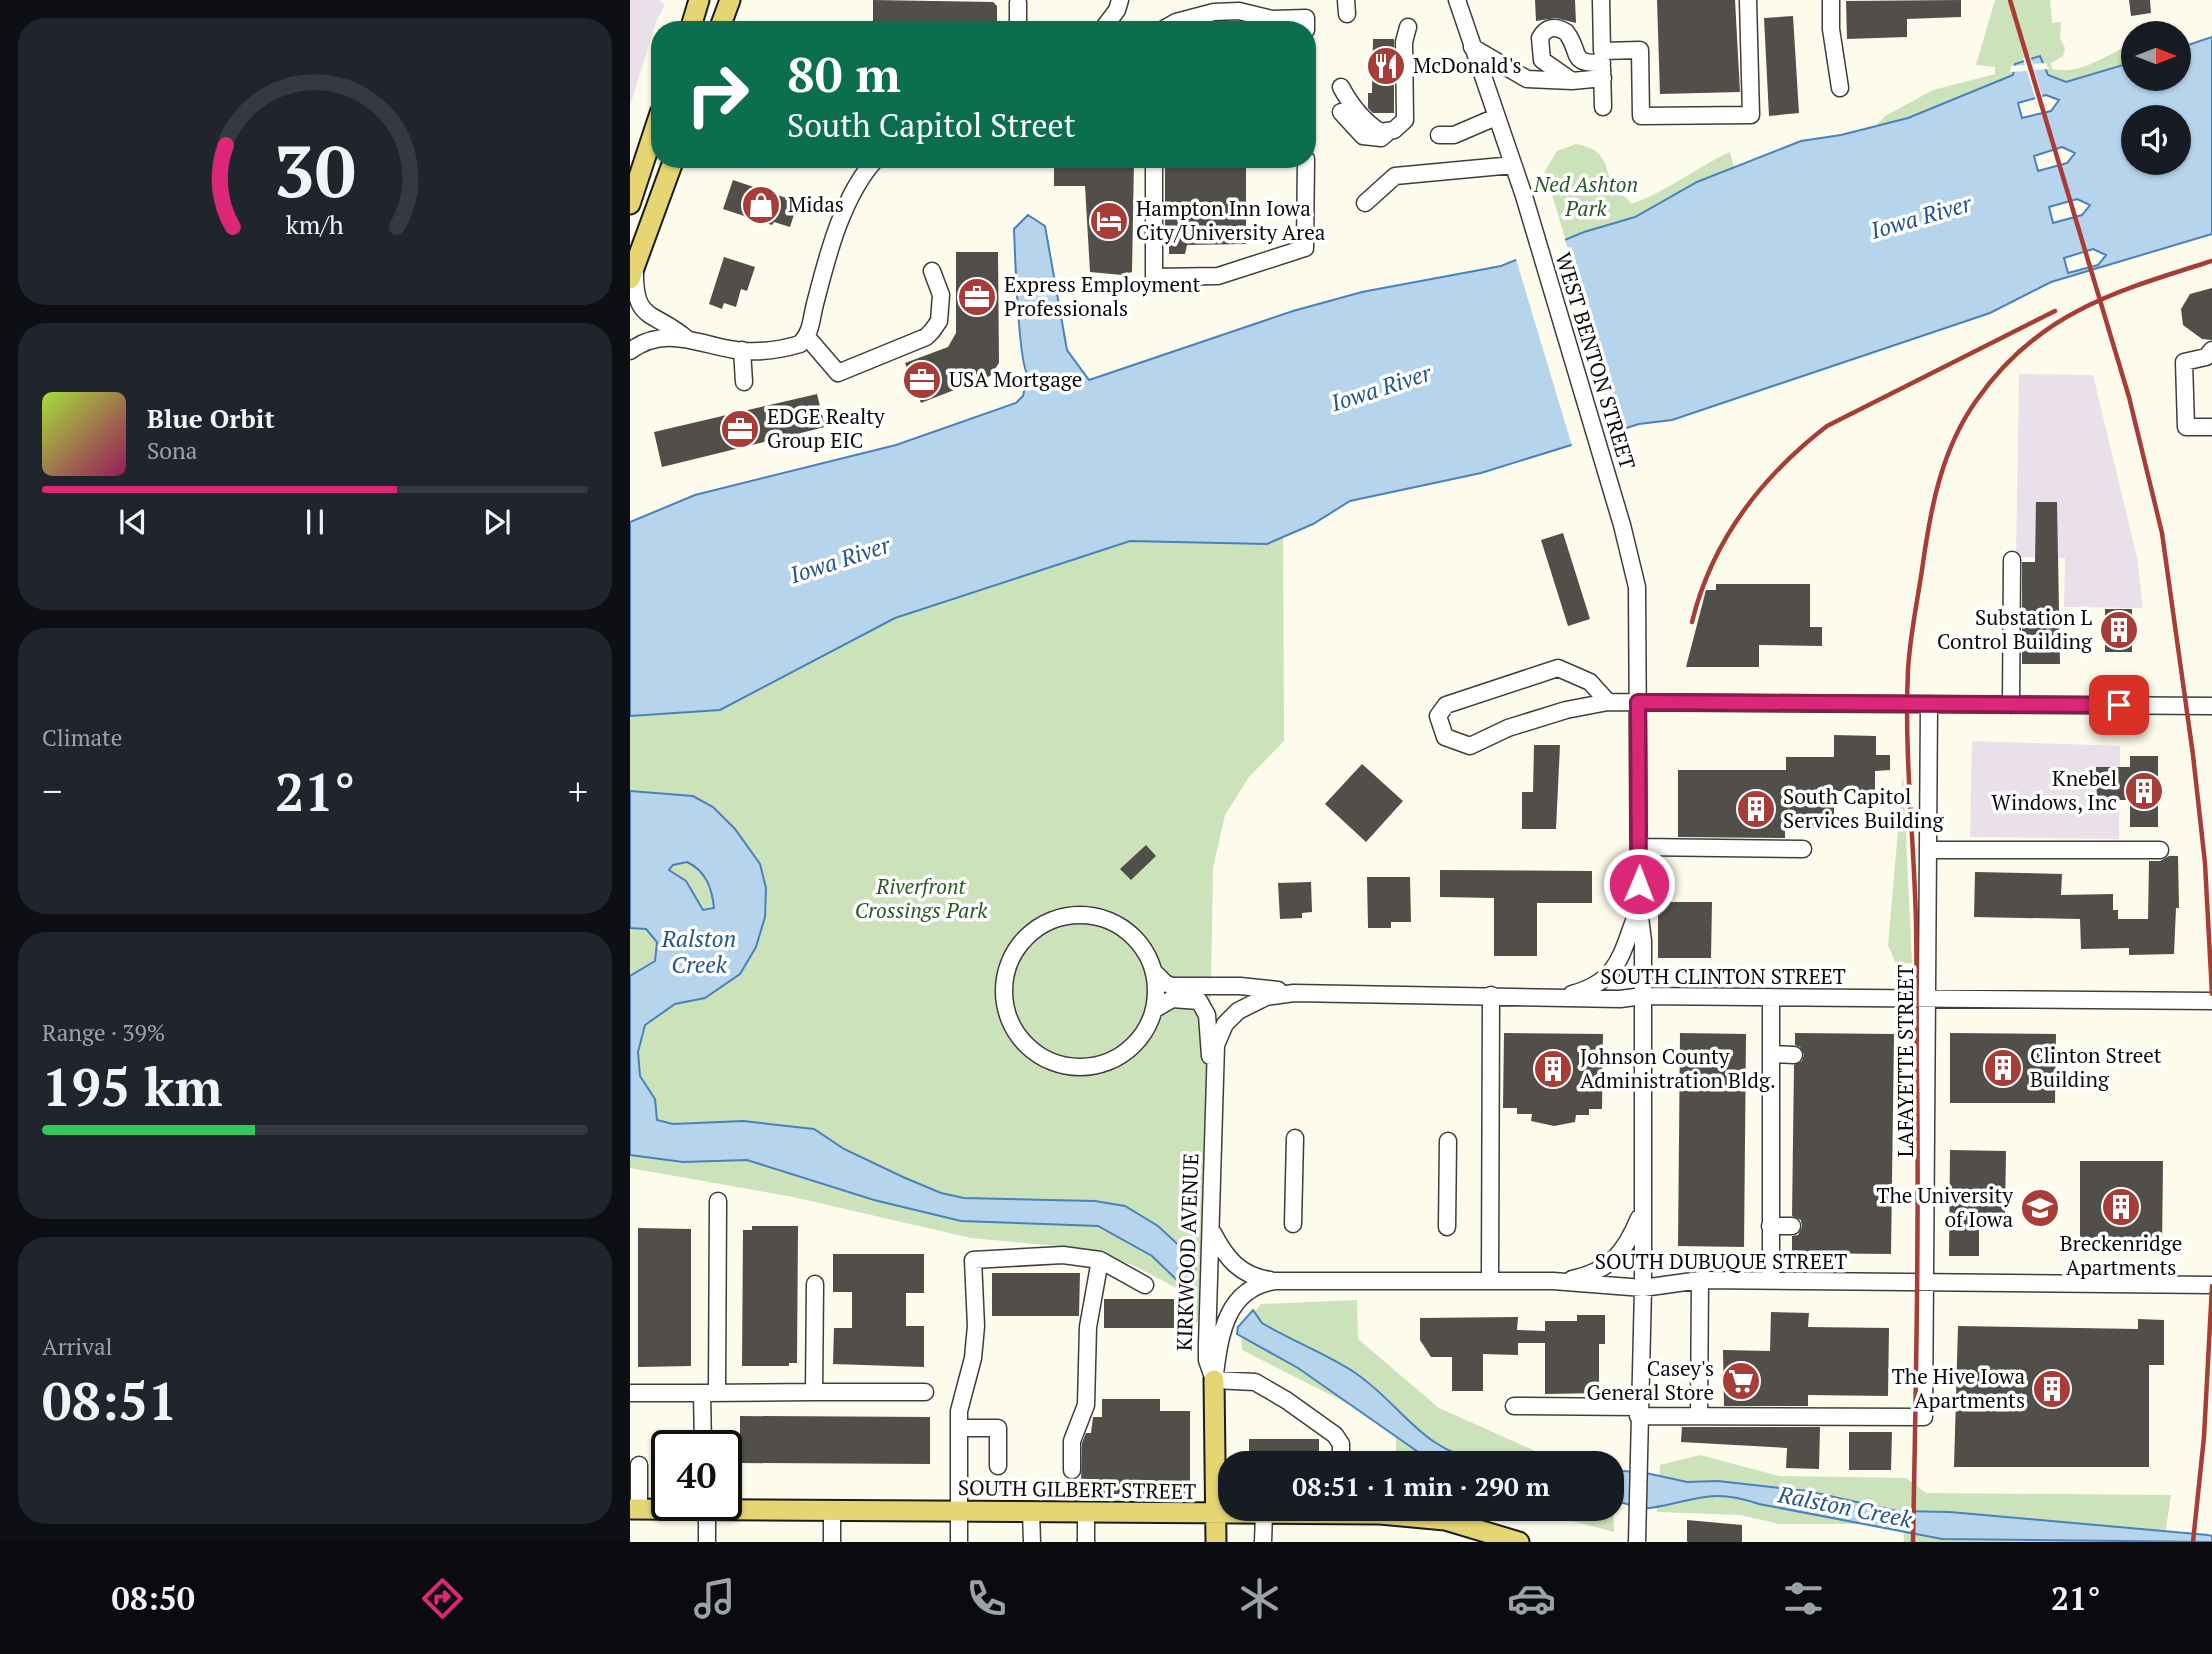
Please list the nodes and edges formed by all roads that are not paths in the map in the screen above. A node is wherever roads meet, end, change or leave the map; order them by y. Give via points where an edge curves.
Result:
1 (699, 0) edge
2 (730, 0) edge
3 (1120, 0) edge
4 (1457, 0) edge
5 (1601, 0) edge
6 (1748, 0) edge
7 (1831, 0) edge
8 (1018, 3) dead end
9 (1239, 6) edge
10 (693, 21) edge
11 (722, 21) edge
12 (1018, 21) edge
13 (1109, 21) edge
14 (1180, 21) edge
15 (1306, 21) edge
16 (1408, 27) dead end
17 (1472, 47) junction
18 (1602, 64) junction
19 (1572, 81) junction
20 (1341, 87) dead end
21 (1840, 88) dead end
22 (1603, 107) dead end
23 (1340, 112) dead end
24 (1496, 117) junction
25 (1387, 132) junction
26 (1439, 135) dead end
27 (651, 140) edge
28 (1513, 164) junction
29 (671, 168) edge
30 (868, 168) edge
31 (1154, 168) edge
32 (1306, 168) edge
33 (630, 204) edge
34 (1366, 204) dead end
35 (932, 271) dead end
36 (633, 272) edge
37 (807, 337) junction
38 (687, 338) junction
39 (742, 350) junction
40 (2212, 350) edge
41 (630, 351) edge
42 (744, 382) dead end
43 (2212, 427) edge
44 (2012, 560) dead end
45 (1608, 702) junction
46 (1638, 702) junction
47 (1929, 704) junction
48 (2011, 705) junction
49 (2212, 706) edge
50 (1639, 847) junction
51 (1803, 849) dead end
52 (1928, 850) junction
53 (2160, 850) dead end
54 (1639, 909) junction
55 (1154, 972) junction
56 (1294, 993) junction
57 (1491, 996) junction
58 (1643, 996) junction
59 (1563, 997) junction
60 (1771, 998) junction
61 (1927, 999) junction
62 (2212, 1001) edge
63 (1155, 1009) junction
64 (1238, 1011) joint
65 (1771, 1054) junction
66 (1794, 1055) dead end
67 (1214, 1075) junction
68 (1294, 1138) dead end
69 (1448, 1141) dead end
70 (718, 1201) dead end
71 (1642, 1212) junction
72 (1293, 1224) dead end
73 (1770, 1226) junction
74 (1792, 1226) dead end
75 (1447, 1227) dead end
76 (1213, 1233) junction
77 (1100, 1260) junction
78 (1771, 1279) junction
79 (1275, 1280) junction
80 (1700, 1280) junction
81 (1490, 1281) junction
82 (1553, 1281) junction
83 (815, 1284) dead end
84 (1925, 1284) junction
85 (2212, 1285) edge
86 (1145, 1286) dead end
87 (1643, 1288) junction
88 (1214, 1380) junction
89 (814, 1392) junction
90 (925, 1392) dead end
91 (630, 1393) edge
92 (710, 1393) junction
93 (1514, 1406) dead end
94 (1638, 1411) junction
95 (1699, 1416) junction
96 (959, 1428) junction
97 (705, 1430) edge
98 (1341, 1451) edge
99 (639, 1465) dead end
100 (998, 1466) dead end
101 (1072, 1470) dead end
102 (635, 1509) edge
103 (742, 1509) edge
104 (832, 1510) junction
105 (959, 1511) junction
106 (1031, 1512) junction
107 (1086, 1513) junction
108 (1217, 1515) junction
109 (707, 1521) edge
110 (1264, 1521) edge
111 (1448, 1521) edge
112 (1508, 1540) edge
113 (707, 1542) edge
114 (832, 1542) edge
115 (959, 1542) edge
116 (1031, 1542) edge
117 (1086, 1542) edge
118 (1216, 1542) edge
119 (1263, 1542) edge
120 (1637, 1542) edge

1 - 10 main road
2 - 11 main road
3 - 13 street
4 - 17 street, WEST BENTON STREET
5 - 18 street
6 - 18 street via 1751,115 1641,116 1640,50
7 - 21 street
8 - 12 street
9 - 14 street
9 - 15 street via 1272,19
16 - 25 street via 1404,42 1405,120
17 - 19 street via 1527,79
17 - 24 street, WEST BENTON STREET
18 - 19 street
18 - 19 street via 1576,58 1566,32 1548,29 1539,45 1542,60
18 - 22 street
20 - 25 street via 1355,111 1380,132
23 - 25 street via 1363,136 1381,138
24 - 26 street via 1454,135
24 - 28 street, WEST BENTON STREET
27 - 33 main road
28 - 34 street via 1395,176
28 - 46 street, WEST BENTON STREET via 1637,587
29 - 36 main road
30 - 37 street via 851,197
31 - 32 street via 1154,277 1218,276 1305,248
35 - 37 street via 942,295 941,310 939,321 926,337 838,373
36 - 38 street via 639,306
37 - 39 street via 788,348
38 - 39 street
38 - 41 street via 663,337
39 - 42 street
40 - 43 street via 2184,362 2186,427
44 - 48 street
45 - 45 street via 1508,728 1470,746 1445,737 1438,716 1446,705 1558,668 1590,682
45 - 46 street
46 - 47 street
46 - 50 street, WEST BENTON STREET
47 - 48 street
47 - 52 street, LAFAYETTE STREET
48 - 49 street
50 - 51 street
50 - 54 street, WEST BENTON STREET
52 - 53 street
52 - 61 street, LAFAYETTE STREET
54 - 58 street
54 - 59 street via 1627,947 1610,975
55 - 56 street via 1172,986 1256,987
55 - 63 street
55 - 63 street via 1145,950 1128,931 1107,919 1082,915 1056,918 1026,937 1007,967 1004,1003 1018,1036 1045,1060 1080,1069 1116,1060 1143,1035
56 - 57 street, SOUTH CLINTON STREET
56 - 64 street, SOUTH CLINTON STREET via 1266,997
57 - 59 street, SOUTH CLINTON STREET
57 - 81 street
58 - 59 street, SOUTH CLINTON STREET
58 - 60 street, SOUTH CLINTON STREET
58 - 71 street
60 - 61 street, SOUTH CLINTON STREET
60 - 65 street
61 - 62 street, SOUTH CLINTON STREET
61 - 84 street, LAFAYETTE STREET
63 - 67 street via 1172,999 1194,998 1204,1005
64 - 67 street, KIRKWOOD AVENUE via 1220,1034
65 - 66 street
65 - 73 street
67 - 76 street, KIRKWOOD AVENUE
68 - 72 street
69 - 75 street
70 - 92 street
71 - 82 street via 1630,1241 1606,1268
71 - 87 street
73 - 74 street
73 - 78 street
76 - 79 street via 1244,1273
76 - 88 street, KIRKWOOD AVENUE via 1207,1360
77 - 86 street
77 - 96 street via 1063,1255 973,1260 974,1348
77 - 101 street via 1089,1320 1086,1405 1072,1441
78 - 80 street, SOUTH DUBUQUE STREET
78 - 84 street, SOUTH DUBUQUE STREET
79 - 81 street, SOUTH DUBUQUE STREET
79 - 88 street, SOUTH DUBUQUE STREET via 1252,1287 1236,1301 1223,1327
80 - 87 street, SOUTH DUBUQUE STREET
80 - 95 street
81 - 82 street, SOUTH DUBUQUE STREET
82 - 87 street, SOUTH DUBUQUE STREET
83 - 89 street
84 - 85 street, SOUTH DUBUQUE STREET
84 - 95 street, LAFAYETTE STREET via 1924,1418
87 - 94 street
88 - 98 street via 1255,1382 1335,1435
88 - 108 main road, KIRKWOOD AVENUE
89 - 90 street
89 - 92 street
91 - 92 street
92 - 97 street
93 - 94 street
94 - 95 street
94 - 120 street
96 - 100 street via 998,1428
96 - 105 street
99 - 102 street
103 - 104 main road, SOUTH GILBERT STREET
104 - 105 main road, SOUTH GILBERT STREET
104 - 114 street
105 - 106 main road, SOUTH GILBERT STREET
105 - 115 street
106 - 107 main road, SOUTH GILBERT STREET
106 - 116 street
107 - 108 main road, SOUTH GILBERT STREET
107 - 117 street
108 - 118 main road, KIRKWOOD AVENUE
109 - 113 street
110 - 119 street
111 - 112 main road, SOUTH GILBERT STREET

